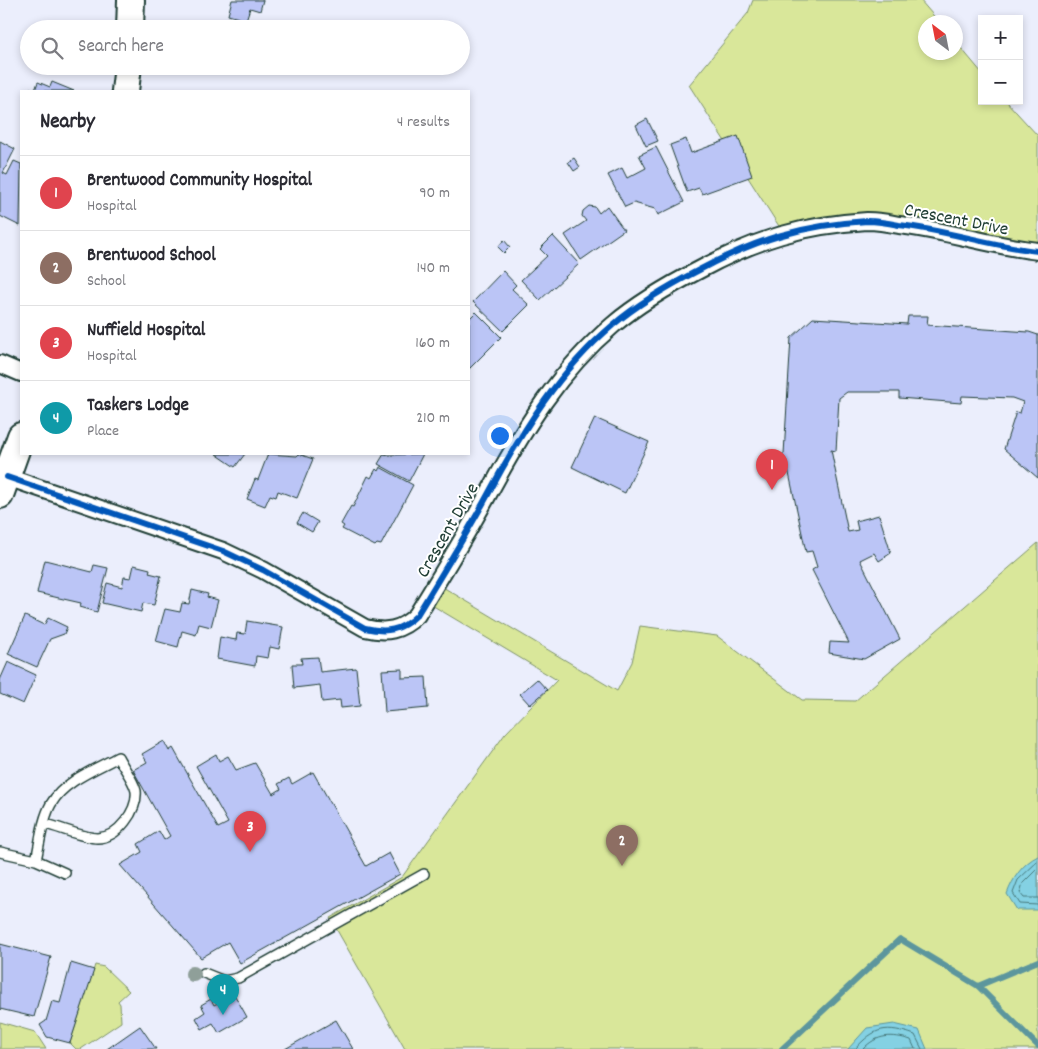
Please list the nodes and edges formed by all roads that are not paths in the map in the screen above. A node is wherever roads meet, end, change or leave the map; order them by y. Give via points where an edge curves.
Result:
1 (131, 0) edge
2 (130, 20) edge
3 (127, 75) edge
4 (125, 90) edge
5 (1038, 251) edge
6 (0, 364) edge
7 (20, 373) edge
8 (20, 439) edge
9 (3, 486) edge
10 (45, 824) junction
11 (0, 852) edge
12 (36, 860) junction
13 (65, 873) dead end
14 (424, 874) dead end
15 (204, 973) dead end

1 - 2 main road
3 - 4 main road
5 - 9 street, Crescent Drive via 930,228 869,221 799,229 741,248 673,284 639,304 613,325 555,385 521,434 417,615 406,626 381,632 364,628 223,551
6 - 7 street
8 - 9 main road
10 - 10 lane via 51,804 63,791 76,780 118,757 136,789 136,801 127,820 114,832 98,838
10 - 12 lane
11 - 12 lane
12 - 13 lane
14 - 15 lane via 238,978 224,981

